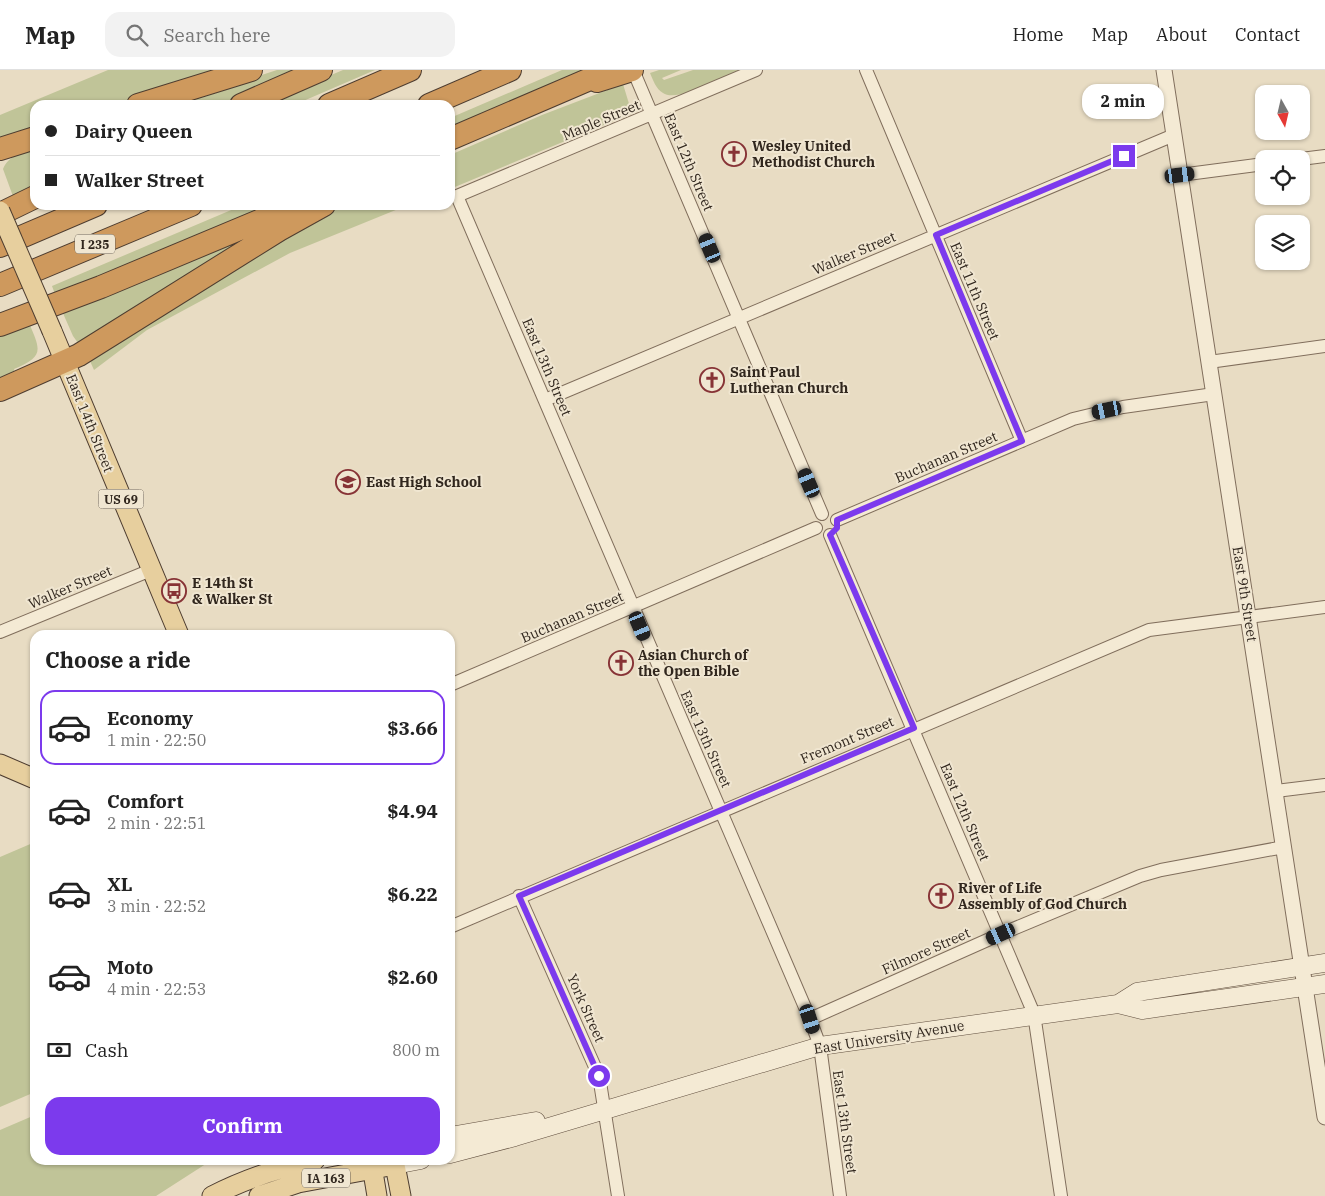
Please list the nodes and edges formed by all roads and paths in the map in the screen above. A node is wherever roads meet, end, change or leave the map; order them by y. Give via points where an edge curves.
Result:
1 (251, 70) edge
2 (321, 70) edge
3 (410, 70) edge
4 (510, 70) edge
5 (611, 70) edge
6 (633, 70) edge
7 (756, 70) edge
8 (866, 70) edge
9 (1164, 70) edge
10 (154, 100) edge
11 (252, 100) edge
12 (341, 100) edge
13 (441, 100) edge
14 (539, 100) junction
15 (652, 114) junction
16 (1174, 135) junction
17 (455, 136) edge
18 (30, 140) edge
19 (0, 149) edge
20 (1325, 156) edge
21 (1310, 158) edge
22 (1255, 165) edge
23 (1180, 175) junction
24 (457, 196) joint
25 (30, 199) edge
26 (84, 210) edge
27 (179, 210) edge
28 (285, 210) edge
29 (316, 210) edge
30 (0, 213) edge
31 (936, 235) junction
32 (0, 246) edge
33 (0, 285) edge
34 (739, 318) junction
35 (0, 324) edge
36 (1325, 346) edge
37 (65, 362) junction
38 (1209, 362) junction
39 (0, 390) edge
40 (1214, 394) junction
41 (545, 400) junction
42 (1022, 441) junction
43 (822, 514) junction
44 (837, 520) junction
45 (816, 528) junction
46 (830, 535) junction
47 (151, 570) junction
48 (1325, 607) edge
49 (632, 608) junction
50 (1249, 618) junction
51 (177, 630) edge
52 (0, 632) edge
53 (455, 683) edge
54 (914, 728) junction
55 (0, 764) edge
56 (30, 777) edge
57 (1325, 784) edge
58 (1276, 791) junction
59 (722, 810) junction
60 (1284, 847) junction
61 (519, 896) junction
62 (455, 925) edge
63 (1001, 934) junction
64 (1325, 963) edge
65 (1302, 966) junction
66 (1325, 984) edge
67 (1305, 986) junction
68 (1118, 1004) junction
69 (1034, 1014) junction
70 (810, 1019) junction
71 (820, 1046) junction
72 (606, 1110) junction
73 (1325, 1117) edge
74 (455, 1135) edge
75 (455, 1153) edge
76 (292, 1165) edge
77 (368, 1165) edge
78 (372, 1165) edge
79 (396, 1165) edge
80 (212, 1196) edge
81 (259, 1196) edge
82 (377, 1196) edge
83 (401, 1196) edge
84 (618, 1196) edge
85 (840, 1196) edge
86 (1061, 1196) edge

1 - 10 highway
2 - 11 highway
3 - 12 highway
4 - 13 highway
5 - 14 highway
6 - 14 highway
6 - 15 street, East 12th Street
7 - 15 street, Maple Street
8 - 31 street, East 11th Street
9 - 16 street, East 9th Street
14 - 17 highway
15 - 24 street, Maple Street
15 - 34 street, East 12th Street
16 - 23 street, East 9th Street
16 - 31 street, Walker Street
18 - 19 highway
20 - 21 street
22 - 23 street
23 - 38 street, East 9th Street
24 - 41 street, East 13th Street
25 - 30 highway
26 - 32 highway, I 235
27 - 33 highway, I 235
28 - 35 highway via 101,287
29 - 37 highway
30 - 37 main road, East 14th Street / US 69, bridge
31 - 34 street, Walker Street
31 - 42 street, East 11th Street
34 - 41 street, Walker Street
34 - 43 street, East 12th Street
36 - 38 street
37 - 39 highway
37 - 47 main road, East 14th Street / US 69
38 - 40 street, East 9th Street
40 - 42 street, Buchanan Street via 1091,414
40 - 50 street, East 9th Street
41 - 49 street, East 13th Street
42 - 44 street, Buchanan Street
43 - 44 street via 832,514
43 - 45 street via 816,521
44 - 46 street via 837,528
45 - 46 street via 823,535
45 - 49 street, Buchanan Street
46 - 54 street, East 12th Street
47 - 51 main road, East 14th Street / US 69
47 - 52 street, Walker Street
48 - 50 street, Fremont Street
49 - 53 street, Buchanan Street
49 - 59 street, East 13th Street
50 - 54 street, Fremont Street via 1149,630
50 - 58 street, East 9th Street
54 - 59 street, Fremont Street
54 - 63 street, East 12th Street
55 - 56 main road
57 - 58 street
58 - 60 street, East 9th Street
59 - 61 street, Fremont Street
59 - 70 street, East 13th Street
60 - 63 street, Filmore Street via 1140,876
60 - 65 street, East 9th Street
61 - 62 street, Fremont Street
61 - 72 street, York Street via 599,1076
63 - 69 street, East 12th Street
63 - 70 street, Filmore Street
64 - 65 main road, East University Avenue
65 - 67 street, East 9th Street
65 - 68 main road, East University Avenue via 1137,992
66 - 67 main road, East University Avenue
67 - 68 main road, East University Avenue via 1142,1010
67 - 73 street, East 9th Street
68 - 69 main road, East University Avenue
69 - 71 main road, East University Avenue
69 - 86 street, East 12th Street
70 - 71 street, East 13th Street
71 - 72 main road, East University Avenue
71 - 85 street, East 13th Street
72 - 74 main road, East University Avenue
72 - 75 main road, East University Avenue
72 - 84 street, York Street
76 - 80 main road, IA 163 via 235,1184
77 - 81 main road, IA 163
78 - 82 main road
79 - 83 main road

